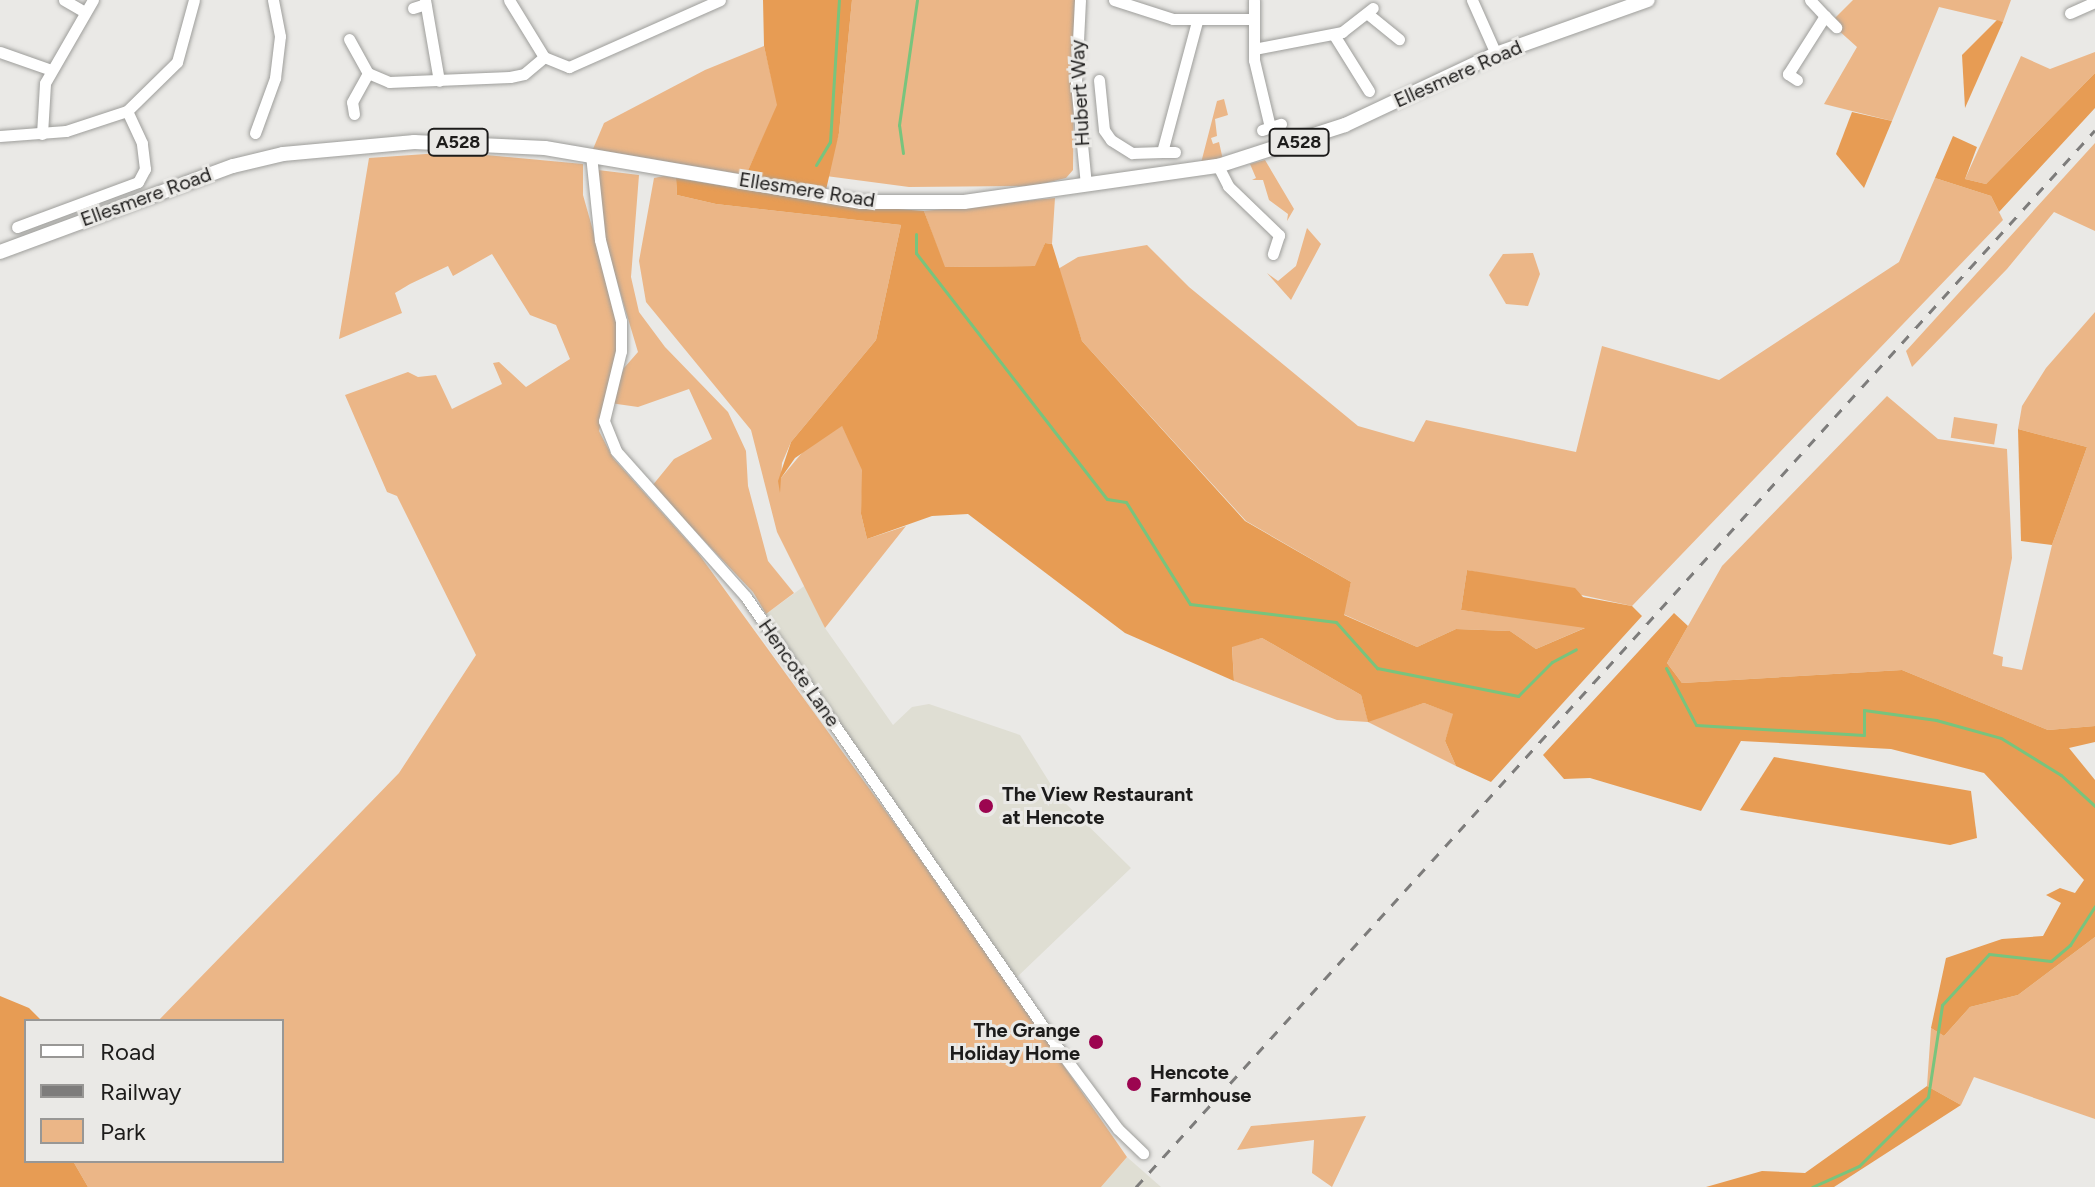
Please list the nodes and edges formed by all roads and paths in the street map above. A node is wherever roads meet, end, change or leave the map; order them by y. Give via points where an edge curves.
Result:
1 (64, 0) edge
2 (93, 0) edge
3 (194, 0) edge
4 (273, 0) edge
5 (509, 0) edge
6 (720, 0) edge
7 (1080, 0) edge
8 (1114, 0) edge
9 (1254, 0) edge
10 (1472, 0) edge
11 (1648, 0) edge
12 (1810, 0) edge
13 (425, 2) edge
14 (2087, 3) edge
15 (1140, 4) edge
16 (413, 8) dead end
17 (85, 12) junction
18 (2070, 13) dead end
19 (1825, 16) junction
20 (1253, 19) junction
21 (1197, 21) junction
22 (1836, 27) dead end
23 (1334, 35) junction
24 (349, 39) dead end
25 (1399, 39) dead end
26 (1254, 49) junction
27 (0, 52) edge
28 (1496, 54) junction
29 (544, 57) junction
30 (51, 70) junction
31 (368, 73) junction
32 (1789, 74) dead end
33 (1099, 80) dead end
34 (439, 81) junction
35 (1365, 91) dead end
36 (349, 109) dead end
37 (127, 111) junction
38 (1271, 127) dead end
39 (255, 133) dead end
40 (42, 134) junction
41 (0, 136) edge
42 (1162, 152) junction
43 (1175, 152) dead end
44 (591, 155) junction
45 (1218, 166) junction
46 (1086, 185) junction
47 (22, 220) dead end
48 (1289, 227) dead end
49 (1279, 235) junction
50 (0, 252) edge
51 (1273, 254) dead end
52 (1143, 1153) dead end

1 - 17 street
2 - 17 street
3 - 37 street via 177,62
4 - 39 street via 278,55 256,115
5 - 29 street
6 - 29 street via 584,64 558,65
7 - 46 street, Hubert Way via 1076,83
8 - 15 street
9 - 20 street
10 - 28 street
11 - 28 main road, Ellesmere Road / A528
12 - 19 street
13 - 16 street
13 - 34 street
14 - 18 street
15 - 21 street
17 - 30 street
19 - 22 street
19 - 32 street
20 - 21 street
20 - 26 street
21 - 42 street
23 - 25 street via 1371,11
23 - 26 street
23 - 35 street
24 - 31 street
26 - 38 street
27 - 30 street
28 - 45 main road, Ellesmere Road / A528 via 1345,125
29 - 34 street via 524,74
30 - 40 street via 42,95
31 - 34 street via 389,82
31 - 36 street
33 - 42 street via 1102,120 1111,140 1132,153
37 - 40 street
37 - 47 street via 142,143 141,179
40 - 41 street
42 - 43 street
44 - 46 main road, Ellesmere Road / A528 via 861,202 964,202
44 - 50 main road, Ellesmere Road / A528 via 480,142 414,142 283,154 193,179
44 - 52 street, Hencote Lane via 600,240 621,321 621,351 604,421 616,451 746,597 1060,1051 1118,1129
45 - 46 main road, Ellesmere Road / A528
45 - 49 street via 1228,186
48 - 49 street
49 - 51 street

